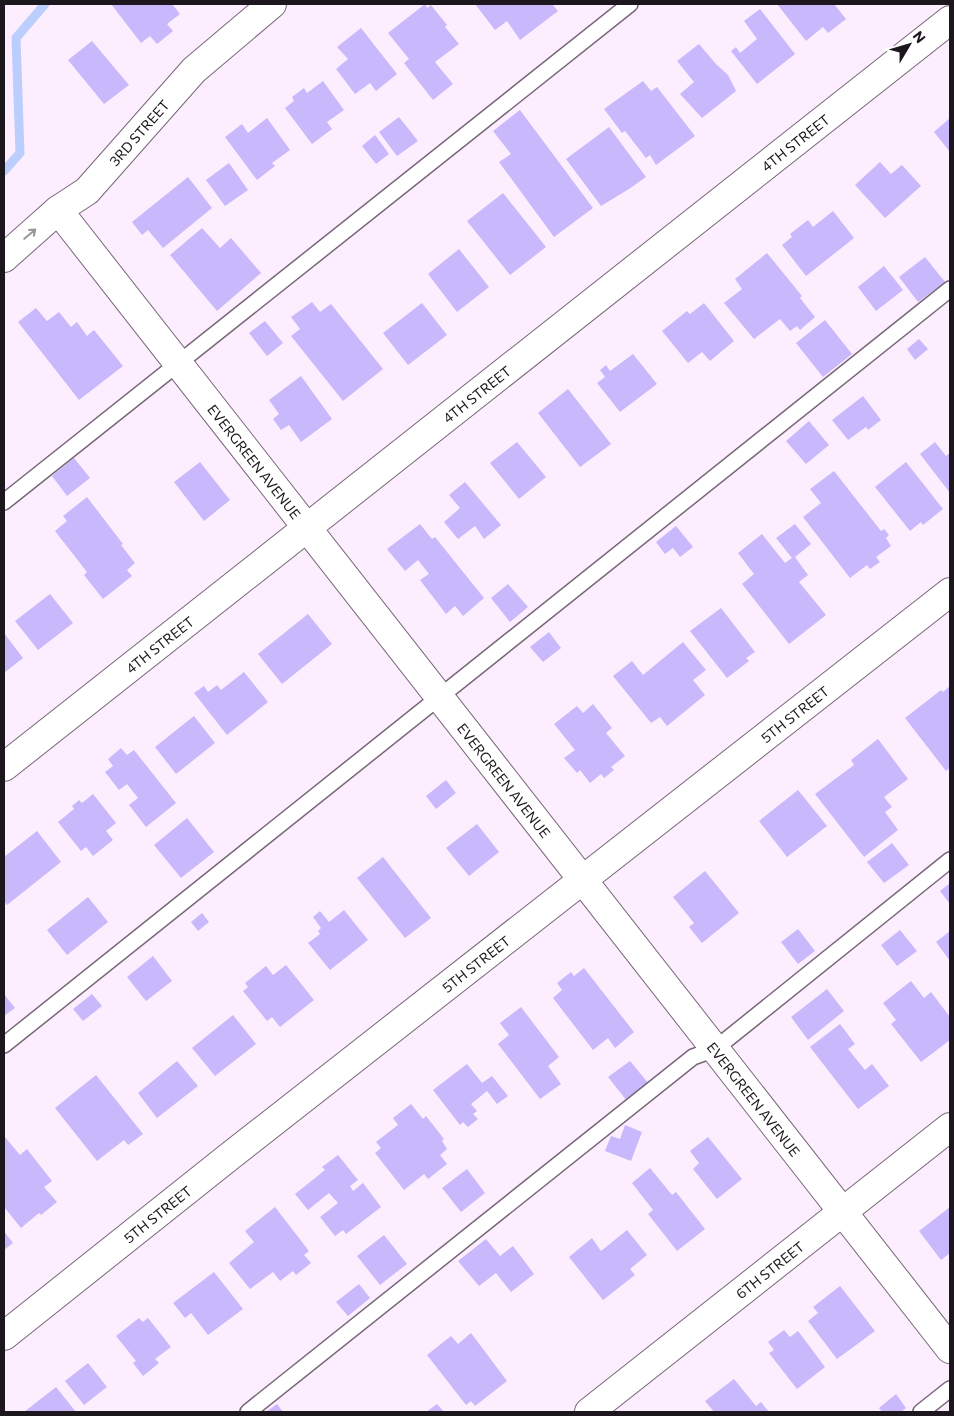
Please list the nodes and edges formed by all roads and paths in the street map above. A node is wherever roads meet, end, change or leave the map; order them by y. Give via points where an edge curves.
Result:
1 (272, 4) edge
2 (630, 4) edge
3 (950, 20) edge
4 (58, 210) junction
5 (4, 258) edge
6 (950, 289) edge
7 (178, 364) junction
8 (4, 502) edge
9 (306, 527) junction
10 (950, 592) edge
11 (440, 698) junction
12 (4, 767) edge
13 (950, 860) edge
14 (582, 880) junction
15 (4, 1045) edge
16 (715, 1049) junction
17 (950, 1127) edge
18 (843, 1212) junction
19 (4, 1336) edge
20 (950, 1349) edge
21 (950, 1389) edge
22 (248, 1412) edge
23 (589, 1412) edge
24 (921, 1412) edge

1 - 4 street, 3RD STREET via 194,70 87,190
2 - 7 lane
3 - 9 street, 4TH STREET
5 -> 4 street, 3RD STREET
4 - 7 street, EVERGREEN AVENUE
6 - 11 lane
7 - 8 lane
7 - 9 street, EVERGREEN AVENUE
9 - 11 street, EVERGREEN AVENUE
9 - 12 street, 4TH STREET
10 - 14 street, 5TH STREET
11 - 14 street, EVERGREEN AVENUE
11 - 15 lane
13 - 16 lane
14 - 16 street, EVERGREEN AVENUE
14 - 19 street, 5TH STREET
16 - 18 street, EVERGREEN AVENUE
16 - 22 lane via 693,1057
17 - 18 street, 6TH STREET
18 - 20 street, EVERGREEN AVENUE
18 - 23 street, 6TH STREET
21 - 24 lane

